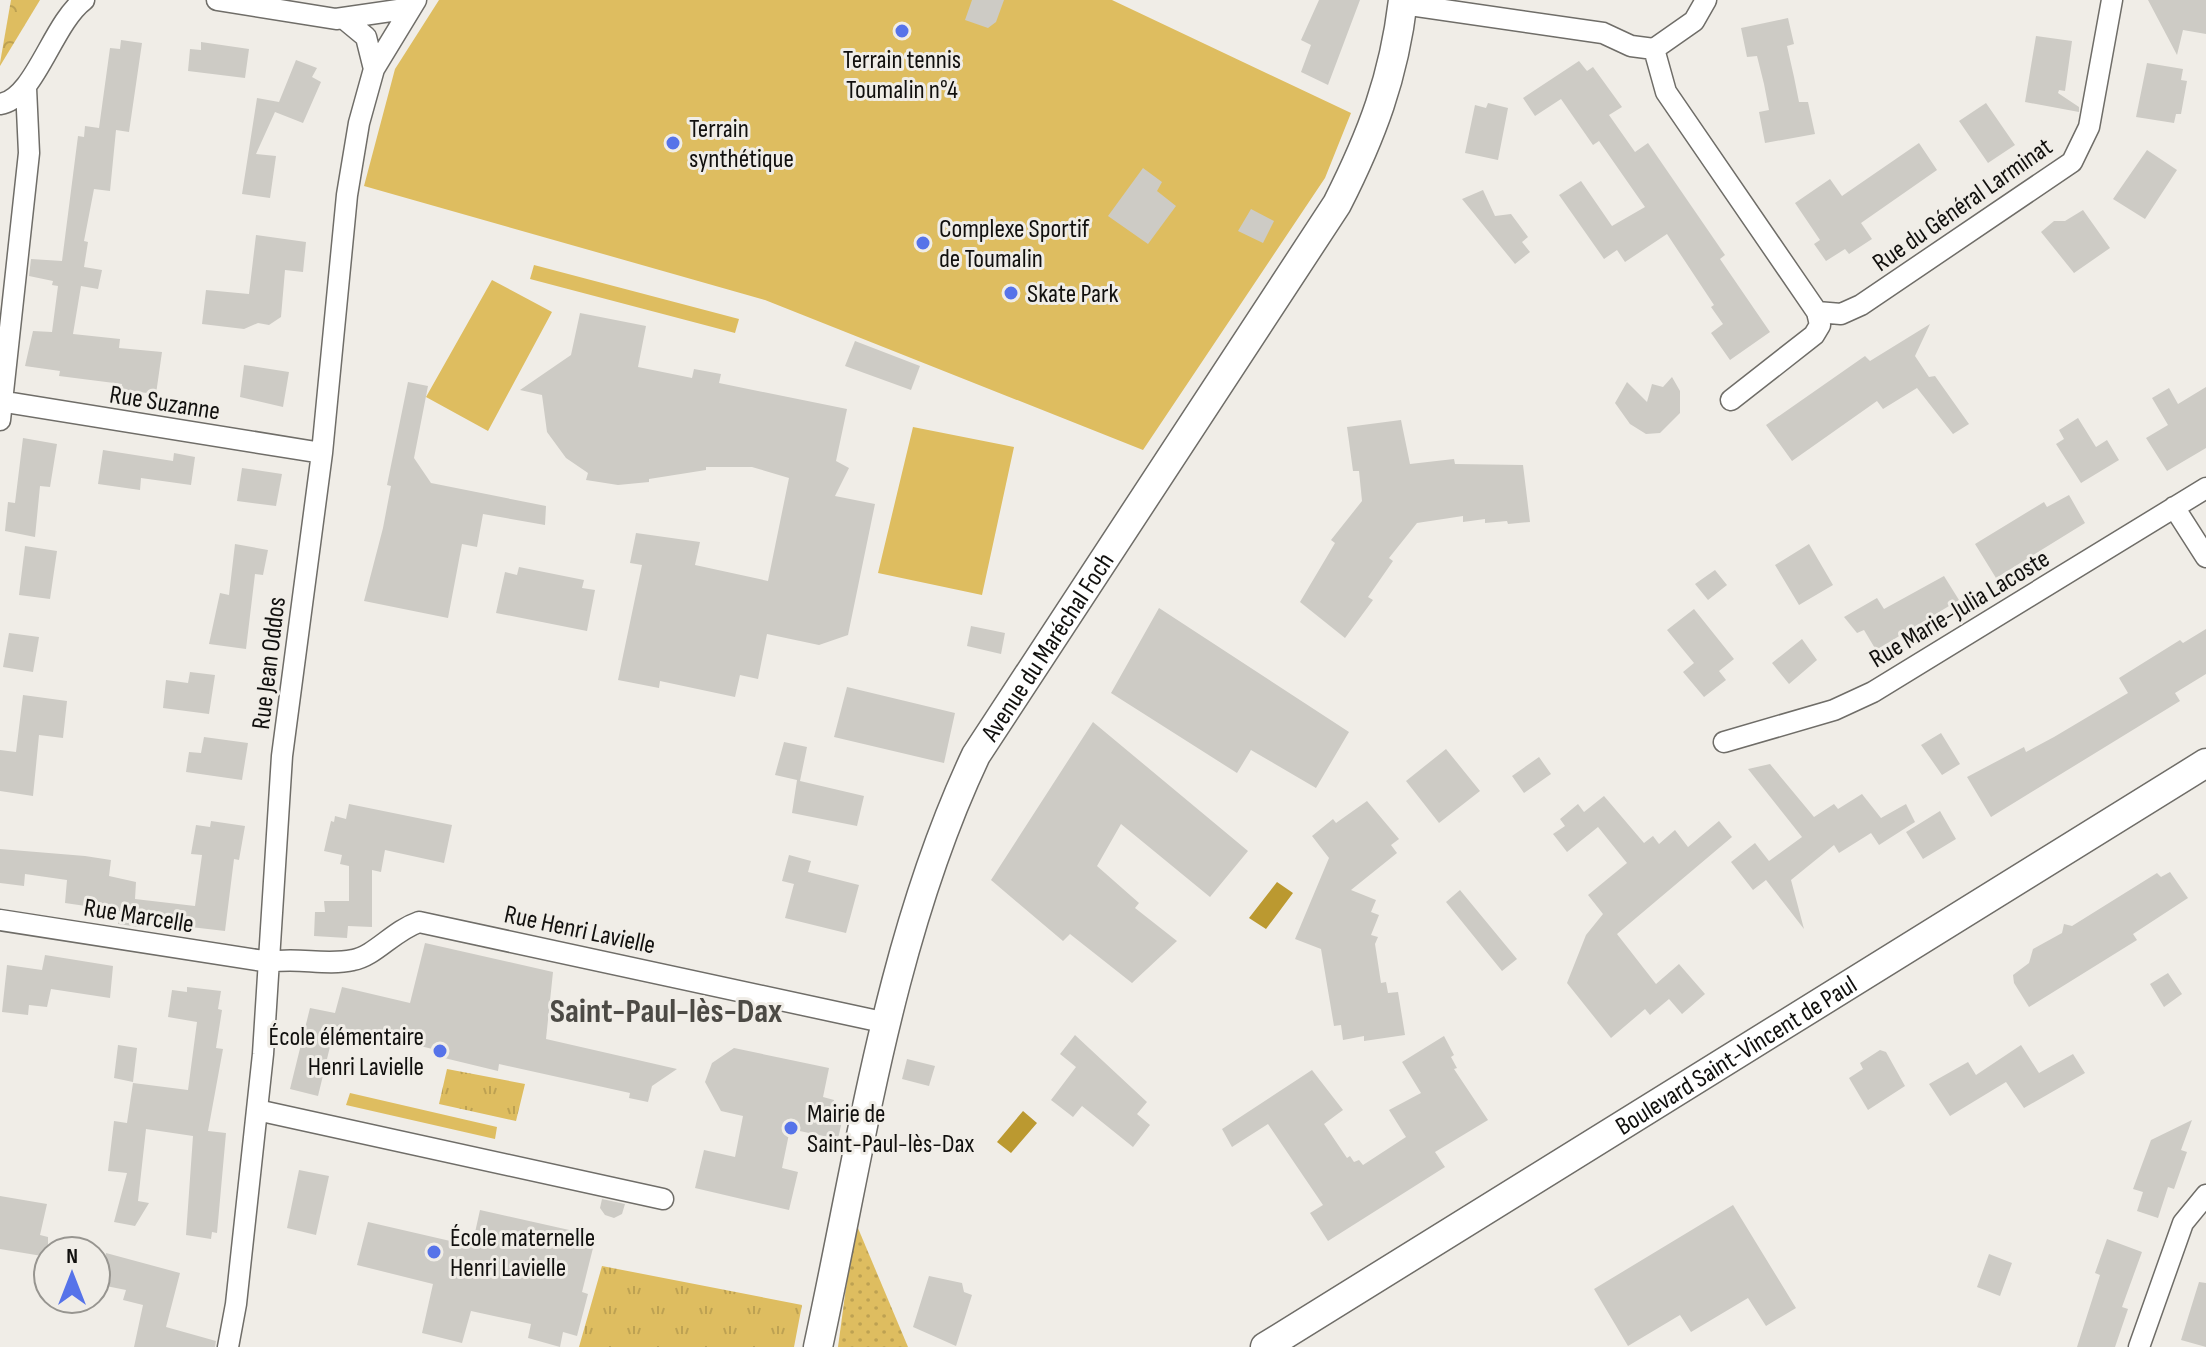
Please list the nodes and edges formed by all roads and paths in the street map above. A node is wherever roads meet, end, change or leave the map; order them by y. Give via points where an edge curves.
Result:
1 (84, 0) edge
2 (217, 0) edge
3 (1706, 0) edge
4 (2112, 0) edge
5 (1403, 2) edge
6 (414, 4) edge
7 (343, 18) junction
8 (1654, 49) junction
9 (374, 69) junction
10 (26, 88) junction
11 (0, 104) edge
12 (1817, 312) junction
13 (1731, 400) dead end
14 (1, 407) edge
15 (322, 453) junction
16 (2206, 488) edge
17 (2174, 507) junction
18 (2206, 557) edge
19 (1724, 742) dead end
20 (2206, 763) edge
21 (0, 920) edge
22 (270, 962) junction
23 (887, 1023) junction
24 (257, 1110) junction
25 (2206, 1195) edge
26 (663, 1199) dead end
27 (228, 1347) edge
28 (818, 1347) edge
29 (1265, 1347) edge
30 (2139, 1347) edge

1 - 10 street via 69,11
2 - 7 street
3 - 8 street via 1694,21
4 - 12 street, Rue du Général Larminat via 2089,127 2072,162 1861,305 1841,314
5 - 8 street via 1603,33 1631,46
5 - 23 main road, Avenue du Maréchal Foch via 1371,138 1337,204 976,755 939,839
6 - 7 street
6 - 9 street, Rue Jean Oddos
7 - 9 street via 366,37
8 - 12 street via 1666,92
9 - 15 street, Rue Jean Oddos via 347,195
10 - 11 street
10 - 14 street via 29,153
12 - 13 street via 1820,325 1814,335
14 - 15 street, Rue Suzanne
15 - 22 street, Rue Jean Oddos via 282,756
16 - 17 street, Rue Marie-Julia Lacoste
17 - 18 street
17 - 19 street, Rue Marie-Julia Lacoste via 1873,692 1834,710
20 - 29 main road, Boulevard Saint-Vincent de Paul
21 - 22 street, Rue Marcelle
22 - 23 street, Rue Henri Lavielle via 356,960 398,929 419,922
22 - 24 street, Rue Jean Oddos
23 - 28 main road, Avenue du Maréchal Foch
24 - 26 street
24 - 27 street, Rue Jean Oddos
25 - 30 street via 2183,1223

